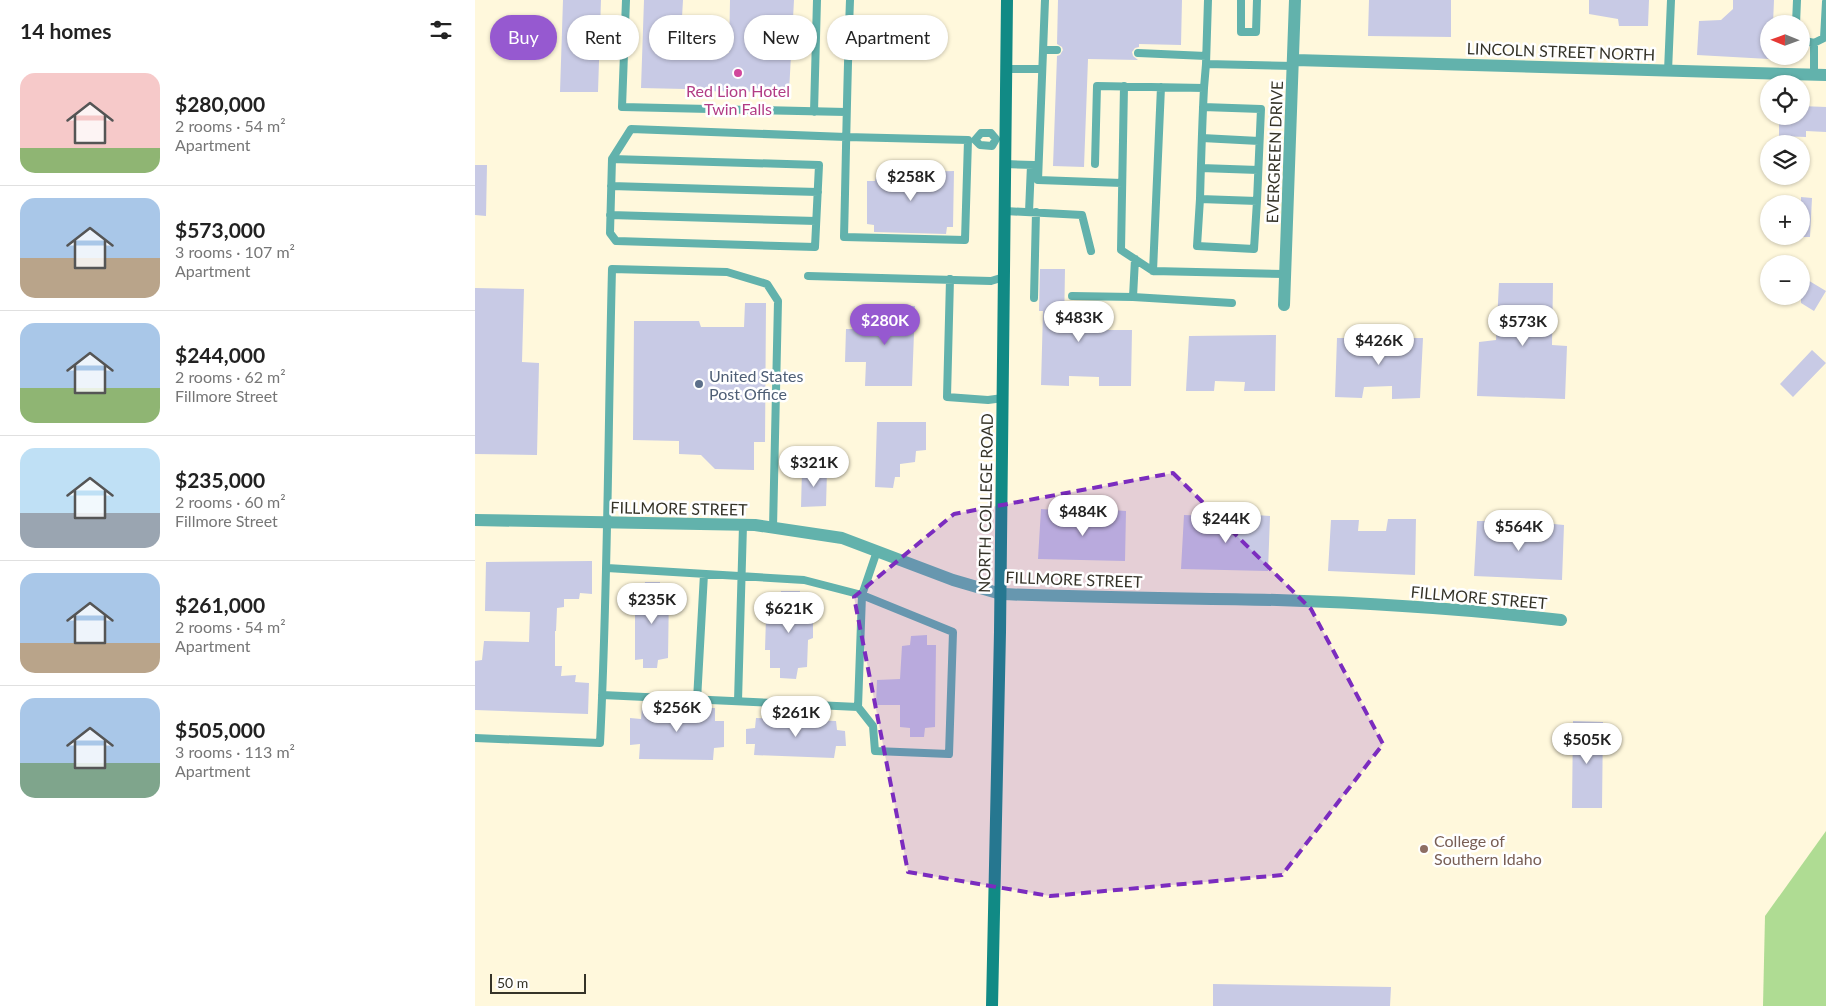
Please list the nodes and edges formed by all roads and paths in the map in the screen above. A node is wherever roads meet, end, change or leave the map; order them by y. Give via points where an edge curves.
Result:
1 (626, 0) edge
2 (817, 0) edge
3 (850, 0) edge
4 (1007, 0) edge
5 (1045, 0) edge
6 (1208, 0) edge
7 (1241, 0) edge
8 (1257, 0) edge
9 (1295, 0) edge
10 (1671, 0) edge
11 (1797, 0) edge
12 (1826, 2) edge
13 (1796, 15) edge
14 (1810, 42) edge
15 (1814, 43) junction
16 (1043, 50) junction
17 (1057, 50) dead end
18 (1139, 53) dead end
19 (1206, 60) junction
20 (1294, 63) junction
21 (1007, 69) junction
22 (1042, 69) junction
23 (1669, 71) junction
24 (1820, 75) edge
25 (1124, 86) junction
26 (1161, 87) junction
27 (1204, 88) junction
28 (1203, 107) junction
29 (814, 112) junction
30 (845, 112) junction
31 (846, 137) junction
32 (1202, 138) junction
33 (1001, 139) junction
34 (972, 140) junction
35 (1259, 142) junction
36 (612, 159) junction
37 (1005, 164) junction
38 (1095, 164) dead end
39 (1035, 165) junction
40 (1201, 168) junction
41 (1258, 170) junction
42 (1122, 183) junction
43 (611, 186) junction
44 (818, 192) junction
45 (1200, 199) junction
46 (1257, 201) junction
47 (1005, 212) junction
48 (1032, 212) junction
49 (610, 215) junction
50 (816, 221) junction
51 (1091, 251) dead end
52 (1135, 259) junction
53 (1153, 271) junction
54 (1285, 274) junction
55 (808, 276) dead end
56 (1004, 277) junction
57 (950, 279) junction
58 (1072, 296) dead end
59 (1133, 297) junction
60 (1034, 298) dead end
61 (1232, 303) dead end
62 (1284, 305) dead end
63 (1003, 398) junction
64 (475, 520) edge
65 (606, 523) junction
66 (743, 525) junction
67 (773, 528) junction
68 (877, 551) junction
69 (607, 568) junction
70 (704, 574) junction
71 (742, 576) junction
72 (1001, 594) junction
73 (862, 595) junction
74 (1561, 620) dead end
75 (603, 695) junction
76 (697, 700) junction
77 (738, 701) junction
78 (858, 706) junction
79 (475, 738) edge
80 (992, 1006) edge

1 - 29 lane via 622,107
2 - 29 lane
3 - 30 lane
4 - 21 main road, NORTH COLLEGE ROAD
5 - 16 lane
6 - 19 lane
7 - 8 lane via 1241,32 1256,32
9 - 20 street, EVERGREEN DRIVE
10 - 23 lane
11 - 13 lane
12 - 15 lane via 1824,38
14 - 15 lane
15 - 24 lane
16 - 17 lane
16 - 22 lane
18 - 19 lane
19 - 20 lane
19 - 27 lane
20 - 23 street, LINCOLN STREET NORTH
20 - 54 street, EVERGREEN DRIVE
21 - 22 lane
21 - 33 main road, NORTH COLLEGE ROAD
22 - 39 lane
23 - 24 street, LINCOLN STREET NORTH
25 - 26 lane
25 - 38 lane via 1097,86
25 - 42 lane
26 - 27 lane
26 - 53 lane
27 - 28 lane
28 - 32 lane
28 - 35 lane via 1261,109
29 - 30 lane
30 - 31 lane
31 - 34 lane
31 - 34 lane via 843,237 965,240
31 - 36 lane via 631,129
32 - 35 lane
32 - 40 lane
33 - 34 lane via 992,146
33 - 34 lane via 991,133 981,133
33 - 37 main road, NORTH COLLEGE ROAD
35 - 41 lane
36 - 43 lane
36 - 44 lane via 819,165
37 - 39 lane
37 - 47 main road, NORTH COLLEGE ROAD
39 - 42 lane via 1038,180
39 - 48 lane
40 - 41 lane
40 - 45 lane
41 - 46 lane
42 - 52 lane via 1121,250
43 - 44 lane
43 - 49 lane
44 - 50 lane
45 - 46 lane
45 - 46 lane via 1197,246 1254,249
47 - 48 lane
47 - 56 main road, NORTH COLLEGE ROAD
48 - 51 lane via 1082,215
48 - 60 lane
49 - 50 lane
49 - 50 lane via 610,233 616,241 815,247
52 - 53 lane
52 - 59 lane
53 - 54 lane
54 - 62 street, EVERGREEN DRIVE
55 - 57 lane
56 - 57 lane via 991,281
56 - 63 main road, NORTH COLLEGE ROAD
57 - 63 lane via 947,397
58 - 59 lane
59 - 61 lane
63 - 72 main road, NORTH COLLEGE ROAD
64 - 65 street, FILLMORE STREET
65 - 66 street, FILLMORE STREET
65 - 67 lane via 612,269 727,272 767,284 778,301
65 - 69 lane
66 - 67 street, FILLMORE STREET
66 - 71 lane
67 - 68 street, FILLMORE STREET via 842,538
68 - 72 street, FILLMORE STREET
68 - 73 lane
69 - 70 lane
69 - 75 lane
70 - 71 lane
70 - 76 lane
71 - 73 lane via 804,580
71 - 77 lane
72 - 74 street, FILLMORE STREET via 1278,600 1485,611
72 - 80 main road, NORTH COLLEGE ROAD
73 - 78 lane
73 - 78 lane via 953,632 949,754 875,751 873,726
75 - 76 lane
75 - 79 lane via 600,743
76 - 77 lane
77 - 78 lane

